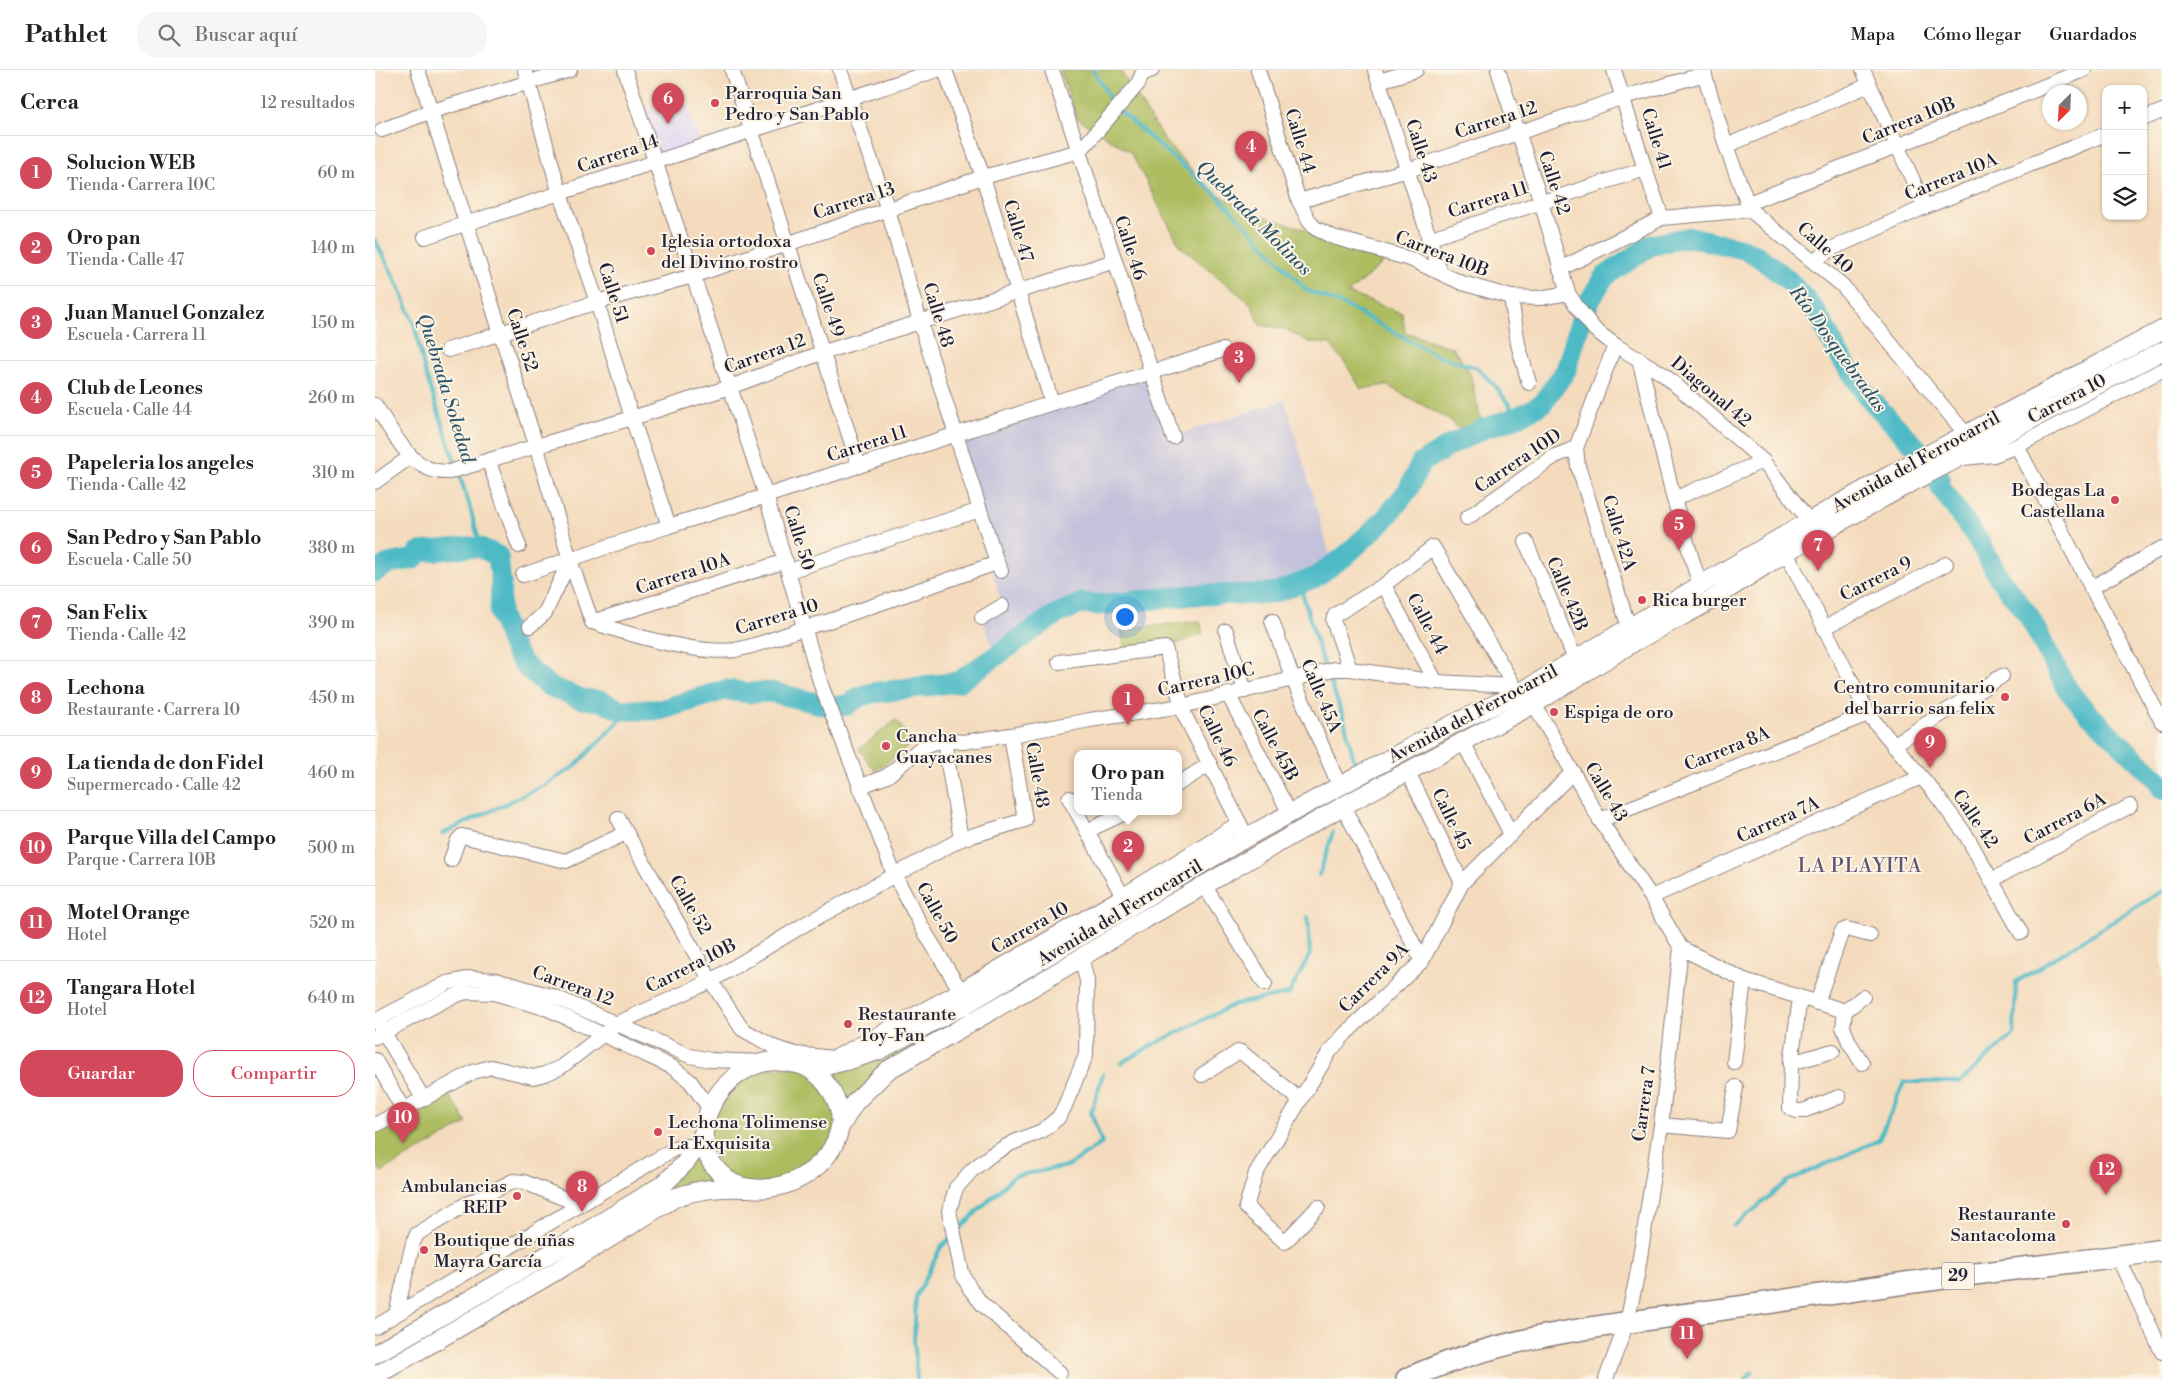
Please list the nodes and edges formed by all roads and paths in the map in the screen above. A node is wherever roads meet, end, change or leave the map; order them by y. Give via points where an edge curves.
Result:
1 (418, 70) edge
2 (570, 70) edge
3 (625, 70) edge
4 (732, 70) edge
5 (840, 70) edge
6 (937, 70) edge
7 (945, 70) edge
8 (1052, 70) edge
9 (1258, 70) edge
10 (1416, 70) edge
11 (1498, 70) edge
12 (1614, 70) edge
13 (1863, 70) edge
14 (2084, 70) edge
15 (1145, 71) edge
16 (1704, 72) edge
17 (1377, 76) edge
18 (528, 77) edge
19 (1869, 85) junction
20 (1624, 97) junction
21 (850, 98) junction
22 (432, 111) junction
23 (2162, 111) edge
24 (2147, 117) edge
25 (382, 130) dead end
26 (751, 131) junction
27 (1518, 133) junction
28 (2102, 136) edge
29 (1726, 146) junction
30 (1897, 146) junction
31 (1080, 151) junction
32 (655, 161) junction
33 (1645, 169) junction
34 (1407, 170) junction
35 (983, 177) junction
36 (561, 194) junction
37 (1299, 201) junction
38 (1541, 202) junction
39 (1749, 207) junction
40 (1925, 207) junction
41 (888, 210) junction
42 (1662, 218) junction
43 (1309, 221) joint
44 (465, 222) junction
45 (425, 237) dead end
46 (1428, 239) junction
47 (787, 242) junction
48 (1115, 261) junction
49 (1814, 261) junction
50 (1560, 269) junction
51 (1439, 271) junction
52 (693, 276) junction
53 (1017, 290) junction
54 (1568, 293) junction
55 (1511, 297) junction
56 (597, 302) junction
57 (1577, 307) joint
58 (920, 322) junction
59 (2162, 330) edge
60 (501, 334) junction
61 (1615, 345) junction
62 (449, 350) dead end
63 (1223, 350) dead end
64 (2162, 351) edge
65 (824, 352) junction
66 (1639, 360) junction
67 (2162, 370) edge
68 (1151, 373) junction
69 (1529, 383) dead end
70 (730, 387) junction
71 (1052, 403) junction
72 (375, 405) edge
73 (632, 418) junction
74 (1965, 433) junction
75 (957, 434) junction
76 (1173, 436) dead end
77 (537, 445) junction
78 (2017, 446) junction
79 (1576, 448) junction
80 (410, 457) junction
81 (1958, 458) junction
82 (1763, 461) junction
83 (489, 462) junction
84 (859, 466) junction
85 (1901, 478) junction
86 (375, 482) edge
87 (766, 496) junction
88 (1673, 499) junction
89 (980, 510) junction
90 (1467, 518) dead end
91 (1809, 522) junction
92 (669, 526) junction
93 (1526, 542) dead end
94 (519, 546) dead end
95 (2162, 548) edge
96 (1786, 552) junction
97 (570, 560) junction
98 (1946, 564) dead end
99 (787, 566) junction
100 (999, 567) joint
101 (523, 575) dead end
102 (1384, 585) junction
103 (1700, 586) junction
104 (2091, 588) junction
105 (1002, 606) dead end
106 (982, 618) dead end
107 (1272, 621) dead end
108 (592, 622) junction
109 (530, 626) dead end
110 (805, 626) junction
111 (1629, 628) junction
112 (1824, 628) junction
113 (1226, 631) dead end
114 (1575, 659) junction
115 (1059, 662) dead end
116 (1350, 669) junction
117 (2002, 676) dead end
118 (1293, 679) junction
119 (1436, 682) junction
120 (1245, 691) junction
121 (1228, 694) junction
122 (1523, 694) junction
123 (1182, 706) junction
124 (1868, 714) junction
125 (2162, 722) edge
126 (1011, 735) junction
127 (944, 740) junction
128 (1463, 742) junction
129 (1893, 745) junction
130 (1210, 764) junction
131 (1407, 772) junction
132 (1573, 772) junction
133 (1921, 777) junction
134 (1182, 782) edge
135 (1339, 785) junction
136 (859, 787) junction
137 (1069, 798) dead end
138 (1343, 806) junction
139 (2129, 806) dead end
140 (1074, 807) edge
141 (1290, 814) junction
142 (1078, 815) edge
143 (1121, 815) edge
144 (618, 818) dead end
145 (1025, 820) joint
146 (1600, 820) junction
147 (1243, 830) junction
148 (1087, 831) junction
149 (626, 832) junction
150 (1511, 834) junction
151 (961, 839) junction
152 (451, 860) dead end
153 (894, 874) junction
154 (1991, 880) junction
155 (1462, 883) junction
156 (1204, 885) junction
157 (1651, 897) junction
158 (1125, 902) junction
159 (2021, 932) dead end
160 (1870, 935) dead end
161 (1681, 948) junction
162 (1081, 956) junction
163 (1422, 960) junction
164 (1744, 980) junction
165 (711, 981) junction
166 (1265, 984) dead end
167 (495, 986) junction
168 (964, 997) junction
169 (1863, 997) dead end
170 (1800, 998) junction
171 (1817, 1003) junction
172 (1845, 1011) junction
173 (375, 1019) edge
174 (618, 1023) junction
175 (380, 1035) edge
176 (602, 1035) junction
177 (1833, 1051) dead end
178 (375, 1060) edge
179 (761, 1062) junction
180 (1734, 1062) dead end
181 (1791, 1063) junction
182 (1862, 1063) dead end
183 (806, 1067) junction
184 (1202, 1074) dead end
185 (1736, 1087) dead end
186 (1839, 1097) dead end
187 (423, 1098) junction
188 (1299, 1099) junction
189 (403, 1109) junction
190 (710, 1109) junction
191 (375, 1124) edge
192 (1661, 1125) junction
193 (840, 1127) junction
194 (704, 1130) junction
195 (697, 1147) junction
196 (751, 1188) junction
197 (580, 1205) junction
198 (1318, 1207) dead end
199 (2162, 1250) edge
200 (2118, 1257) junction
201 (395, 1314) junction
202 (1627, 1322) junction
203 (375, 1327) edge
204 (2162, 1352) edge
205 (375, 1354) edge
206 (1060, 1373) dead end
207 (375, 1376) edge
208 (1407, 1379) edge
209 (1606, 1379) edge

1 - 22 street, Calle 52
2 - 18 street
3 - 32 street, Calle 50
4 - 26 street, Calle 49
5 - 21 street, Calle 48
6 - 21 street, Carrera 14
7 - 35 street, Calle 47
8 - 31 street, Calle 46
9 - 37 street, Calle 44
10 - 17 street
11 - 27 street, Calle 42
12 - 20 street, Calle 41
13 - 19 street
14 - 30 street, Carrera 10B
15 - 31 street via 1138,84
16 - 20 street, Carrera 12
16 - 29 street
17 - 34 street, Calle 43
18 - 22 street
18 - 36 street, Calle 51
19 - 29 street
19 - 30 street
20 - 27 street, Carrera 12
20 - 33 street, Calle 41
21 - 26 street, Carrera 14
21 - 41 street, Calle 48
22 - 25 street
22 - 44 street, Calle 52
23 - 24 street
26 - 32 street, Carrera 14
26 - 47 street, Calle 49
27 - 34 street, Carrera 12
27 - 38 street, Calle 42
28 - 40 street, Carrera 10A
29 - 39 street
30 - 39 street, Carrera 10B
30 - 40 street
31 - 35 street, Carrera 13
31 - 48 street, Calle 46
32 - 36 street, Carrera 14
32 - 52 street, Calle 50
33 - 38 street, Carrera 11
33 - 42 street, Calle 41
34 - 37 street, Carrera 12
34 - 46 street, Calle 43
35 - 41 street, Carrera 13
35 - 53 street, Calle 47
36 - 44 street, Carrera 14
36 - 56 street, Calle 51
37 - 43 street, Calle 44
38 - 46 street, Carrera 11
38 - 50 street, Calle 42
39 - 42 street, Carrera 10B
39 - 49 street, Calle 40
40 - 49 street, Carrera 10A via 1831,249
41 - 47 street, Carrera 13
41 - 58 street, Calle 48
42 - 50 street, Carrera 10B
43 - 51 street, Carrera 10B via 1333,237 1410,258
44 - 45 street, Carrera 14
44 - 60 street, Calle 52
46 - 51 street, Calle 43
47 - 52 street, Carrera 13
47 - 65 street, Calle 49
48 - 53 street, Carrera 12
48 - 68 street, Calle 46
49 - 74 street, Calle 40 via 1842,285
50 - 54 street, Calle 42
51 - 55 street, Carrera 10B via 1462,283
52 - 56 street, Carrera 13
52 - 70 street, Calle 50
53 - 58 street, Carrera 12
53 - 71 street, Calle 47
54 - 55 street, Carrera 10B via 1540,298
54 - 57 street, Calle 42
55 - 69 street via 1518,344
56 - 60 street, Carrera 13
56 - 73 street, Calle 51
57 - 61 street, Diagonal 42 via 1595,330
58 - 65 street, Carrera 12
58 - 75 street, Calle 48
59 - 74 main road, Avenida del Ferrocarril
60 - 62 street, Carrera 13
60 - 77 street, Calle 52
61 - 66 street, Diagonal 42
61 - 79 street, Carrera 10D
63 - 68 street, Carrera 11
64 - 81 main road, Avenida del Ferrocarril
65 - 70 street, Carrera 12
65 - 84 street, Calle 49
66 - 82 street, Diagonal 42 via 1663,374
66 - 88 street
67 - 78 street, Carrera 10
68 - 71 street, Carrera 11
68 - 76 street, Calle 46
70 - 73 street, Carrera 12
70 - 87 street, Calle 50
71 - 75 street, Carrera 11
72 - 80 street
73 - 77 street, Carrera 12
73 - 92 street, Calle 51
74 - 85 main road, Avenida del Ferrocarril
75 - 84 street, Carrera 11
75 - 89 street, Calle 48
77 - 83 street, Carrera 12
77 - 97 street, Calle 52
78 - 81 street, Carrera 10 via 1994,455
78 - 104 street
79 - 90 street, Carrera 10D via 1555,456
79 - 111 street, Calle 42A
80 - 83 street, Carrera 12 via 427,469 438,472
80 - 86 street
81 - 85 main road, Avenida del Ferrocarril
82 - 88 street
82 - 91 street, Diagonal 42
83 - 94 street
84 - 87 street, Carrera 11
85 - 91 main road, Avenida del Ferrocarril
85 - 96 main road, Avenida del Ferrocarril
87 - 92 street, Carrera 11
87 - 99 street, Calle 50
88 - 103 street
89 - 99 street, Carrera 10A
89 - 100 street, Calle 48
91 - 103 main road, Avenida del Ferrocarril
92 - 97 street, Carrera 11
93 - 114 street, Calle 42B
95 - 104 street
96 - 112 street, Calle 42
96 - 122 main road, Avenida del Ferrocarril via 1708,602 1634,642
97 - 101 street, Carrera 11
97 - 108 street, Calle 52
97 - 109 street via 545,613
98 - 112 street, Carrera 9
99 - 108 street, Carrera 10A
99 - 110 street, Calle 50
100 - 110 street, Carrera 10 via 827,622
102 - 116 street via 1335,615 1333,620
102 - 119 street, Calle 44
102 - 122 street, Calle 43 via 1433,547
103 - 111 main road, Avenida del Ferrocarril
104 - 125 street
105 - 106 street
107 - 118 street, Calle 45A
108 - 110 street, Carrera 10 via 653,640 716,651 758,644
110 - 136 street, Calle 50 via 821,685
111 - 114 main road, Avenida del Ferrocarril
112 - 124 street, Calle 42
113 - 120 street, Calle 45B
114 - 122 main road, Avenida del Ferrocarril
115 - 123 street, Calle 46 via 1165,648
116 - 118 street, Carrera 10C via 1334,669
116 - 119 street, Carrera 10C
117 - 129 street
118 - 120 street, Carrera 10C
118 - 135 street, Calle 45A
119 - 122 street, Carrera 10C
120 - 121 street, Carrera 10C
121 - 123 street, Carrera 10C
121 - 141 street, Calle 45B
122 - 128 main road, Avenida del Ferrocarril
122 - 132 street, Calle 43
122 - 135 main road, Avenida del Ferrocarril via 1453,724
123 - 126 street, Carrera 10C
123 - 130 street, Calle 46
124 - 129 street, Calle 42
124 - 146 street, Carrera 8A
126 - 127 street, Carrera 10C via 963,742
126 - 145 street, Calle 48
127 - 136 street, Carrera 10C via 921,748 887,776
127 - 151 street
128 - 131 main road, Avenida del Ferrocarril
128 - 150 street
129 - 133 street, Calle 42
130 - 134 street
130 - 147 street, Calle 46
131 - 138 main road, Avenida del Ferrocarril
131 - 155 street, Calle 45
132 - 146 street, Calle 43
132 - 150 street, Carrera 9A
133 - 154 street, Calle 42 via 1966,835
133 - 157 street, Carrera 7A
135 - 141 main road, Avenida del Ferrocarril
136 - 153 street, Calle 50
137 - 140 street
138 - 156 main road, Avenida del Ferrocarril
138 - 163 street
139 - 154 street, Carrera 6A
141 - 147 main road, Avenida del Ferrocarril
142 - 148 street
143 - 148 street
144 - 149 street, Calle 52
145 - 151 street, Carrera 10B
146 - 157 street, Calle 43
147 - 158 main road, Avenida del Ferrocarril
148 - 158 street
149 - 152 street via 566,862 462,836
149 - 165 street, Calle 52
150 - 155 street, Carrera 9A
151 - 153 street, Carrera 10B
153 - 165 street, Carrera 10B
153 - 168 street, Calle 50
154 - 159 street, Calle 42
155 - 163 street, Carrera 9A
156 - 162 main road, Avenida del Ferrocarril
156 - 166 street
157 - 161 street
158 - 168 main road, Avenida del Ferrocarril
160 - 171 street via 1847,928 1841,931
161 - 164 street
161 - 192 street, Carrera 7
162 - 193 main road, Avenida del Ferrocarril via 888,1070 855,1102
162 - 206 street via 1087,981 1086,1055 1064,1108 1043,1131 1012,1143 972,1170 956,1188 949,1211 962,1273 970,1289 982,1304
163 - 188 street, Carrera 9A via 1345,1033
164 - 170 street
164 - 180 street
165 - 168 street, Calle 52 via 742,1029 758,1040 795,1054 834,1058
165 - 174 street, Carrera 10B
167 - 173 street, Carrera 12 via 471,978 447,983
167 - 174 street, Carrera 12 via 555,997
167 - 175 street, Carrera 12 via 449,998
167 - 176 street, Carrera 12
168 - 183 main road, Avenida del Ferrocarril via 878,1051 817,1068
169 - 172 street
170 - 171 street
170 - 181 street
171 - 172 street
172 - 182 street via 1843,1027
173 - 175 street
174 - 176 street, Carrera 10B
174 - 179 street, Carrera 12 via 690,1056
175 - 187 street
176 - 187 street, Carrera 10B via 561,1067 545,1074 533,1077 483,1068
176 - 190 street, Carrera 12 via 681,1072
177 - 181 street
178 - 189 street
179 - 183 main road via 784,1062
179 - 190 main road via 730,1080
181 - 186 street via 1790,1108 1803,1110
183 - 193 main road via 831,1092 838,1108
184 - 188 street via 1241,1052
185 - 192 street via 1729,1131
187 - 189 street, Carrera 10B
188 - 198 street, Carrera 9A via 1256,1173 1246,1206 1285,1242
189 - 191 street, Carrera 10B
190 - 194 main road
192 - 202 street, Carrera 7
193 - 196 main road via 828,1153 807,1174 780,1186
194 - 195 main road
194 - 196 main road via 705,1146 717,1170 732,1182
195 - 197 street via 674,1148
195 - 205 main road via 675,1174 649,1194
196 - 207 main road via 719,1187 676,1197
197 - 201 street
197 - 201 street via 524,1182 513,1181 463,1206 417,1234
199 - 200 highway, 29
200 - 202 highway, 29
200 - 204 street
201 - 203 street
202 - 208 highway, 29 via 1485,1350
202 - 209 street, Carrera 7

